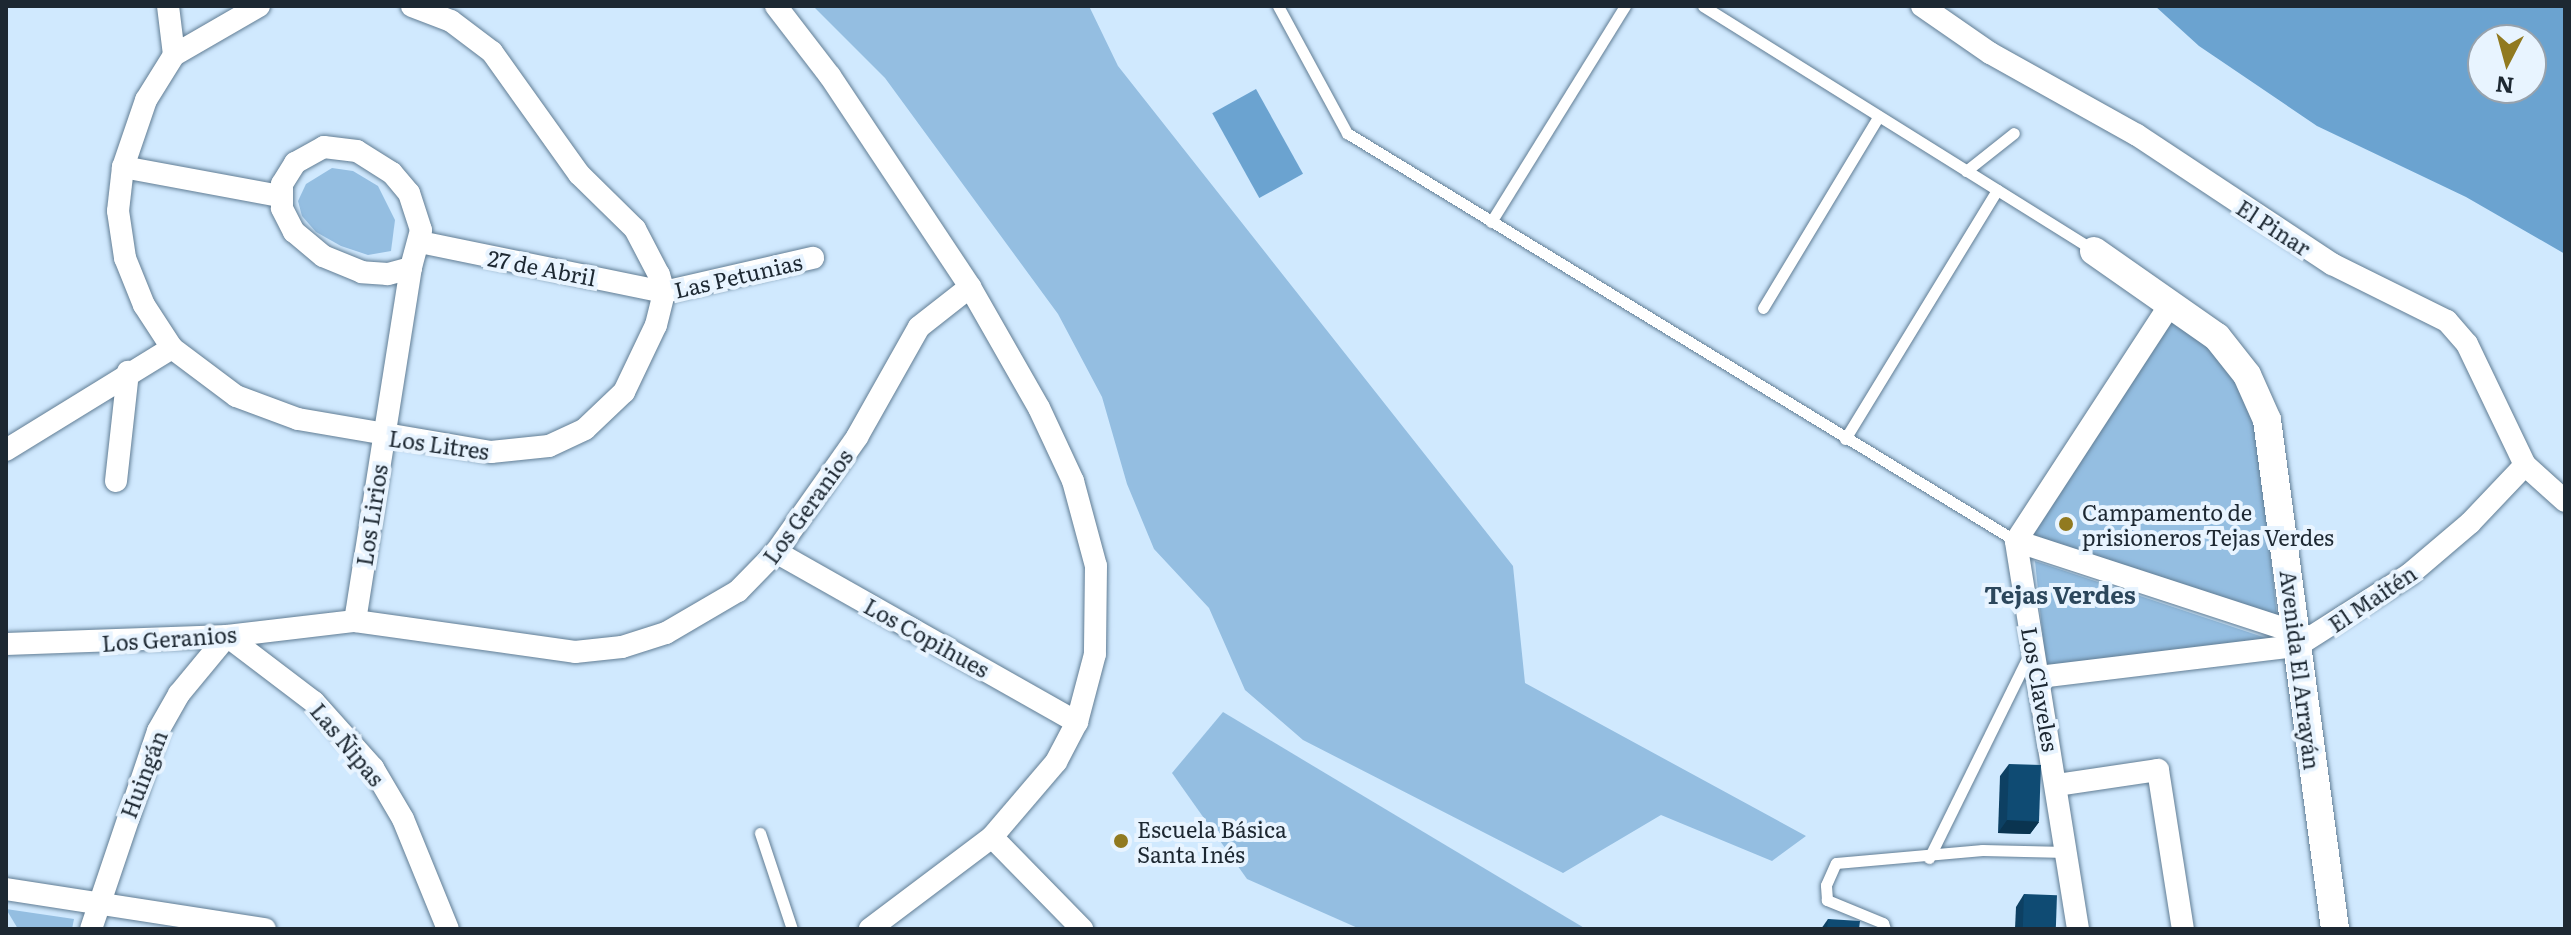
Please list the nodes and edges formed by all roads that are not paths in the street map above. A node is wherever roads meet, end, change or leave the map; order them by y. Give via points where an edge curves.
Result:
1 (168, 6) edge
2 (259, 6) edge
3 (412, 6) edge
4 (776, 6) edge
5 (1278, 6) edge
6 (1625, 6) edge
7 (1703, 6) edge
8 (1922, 6) edge
9 (174, 55) junction
10 (1879, 116) junction
11 (2014, 133) dead end
12 (123, 167) junction
13 (1966, 171) junction
14 (1997, 190) junction
15 (280, 196) junction
16 (1491, 222) junction
17 (420, 242) junction
18 (2094, 251) joint
19 (813, 258) dead end
20 (411, 268) junction
21 (970, 287) junction
22 (664, 292) junction
23 (2171, 303) junction
24 (1763, 308) dead end
25 (172, 348) junction
26 (128, 372) junction
27 (383, 436) junction
28 (1845, 439) junction
29 (6, 450) edge
30 (2525, 465) junction
31 (116, 481) dead end
32 (2565, 501) edge
33 (2016, 541) junction
34 (776, 552) junction
35 (355, 621) junction
36 (227, 636) junction
37 (2296, 639) junction
38 (6, 644) edge
39 (2034, 646) junction
40 (2039, 677) junction
41 (1077, 722) junction
42 (2057, 785) junction
43 (760, 833) dead end
44 (992, 837) junction
45 (2066, 852) junction
46 (1929, 858) junction
47 (6, 889) edge
48 (96, 903) junction
49 (91, 929) edge
50 (265, 929) edge
51 (448, 929) edge
52 (792, 929) edge
53 (870, 929) edge
54 (1082, 929) edge
55 (1885, 929) edge
56 (2078, 929) edge
57 (2183, 929) edge
58 (2335, 929) edge

1 - 9 street
2 - 9 street, Los Litres
3 - 22 street via 451,21 492,52 564,156 635,229
4 - 21 street via 830,76
5 - 16 lane via 1347,133
6 - 16 lane
7 - 10 lane
8 - 30 street, El Pinar via 1990,53 2137,135 2332,264 2447,321 2467,344
9 - 12 street, Los Litres via 146,100
10 - 13 lane
10 - 24 lane
11 - 13 lane
12 - 15 street
12 - 25 street, Los Litres via 118,211 125,258 144,305
13 - 14 lane
14 - 18 lane
14 - 28 lane
15 - 17 street via 287,173 304,155 324,147 357,151 392,173 409,193 419,217
15 - 20 street via 294,232 323,256 375,274
16 - 28 lane
17 - 20 street
17 - 22 street, 27 de Abril
18 - 23 street, Avenida El Arrayán
19 - 22 street, Las Petunias
20 - 27 street, Los Lirios
21 - 34 street, Los Geranios via 942,305 912,336 857,437
21 - 41 street via 1039,408 1091,537 1098,626
22 - 27 street, Los Litres via 656,325 624,392 601,417 568,439 511,453
23 - 33 street
23 - 37 street, Avenida El Arrayán via 2233,355 2263,409
25 - 26 street
25 - 27 street, Los Litres via 213,382 259,407
26 - 29 street
26 - 31 street
27 - 35 street, Los Lirios
28 - 33 lane
30 - 32 street, El Pinar
30 - 37 street, El Maitén via 2410,574
33 - 37 street
33 - 39 street, Los Claveles
34 - 35 street, Los Geranios via 716,608 622,647 575,652
34 - 41 street, Los Copihues
35 - 36 street, Los Geranios
36 - 38 street, Los Geranios
36 - 48 street, Huingán via 179,694 158,731
36 - 51 street, Las Ñipas via 314,702 373,768 403,819
37 - 40 street, El Maitén
37 - 58 street, Avenida El Arrayán
39 - 40 street, Los Claveles
39 - 46 lane
40 - 42 street, Los Claveles
41 - 44 street via 1041,785
42 - 45 street, Los Claveles
42 - 57 street via 2158,770
43 - 52 lane
44 - 53 street
44 - 54 street
45 - 46 lane via 1982,850
45 - 56 street, Los Claveles
46 - 55 lane via 1836,863 1826,885 1827,900
47 - 48 street
48 - 49 street, Huingán
48 - 50 street

